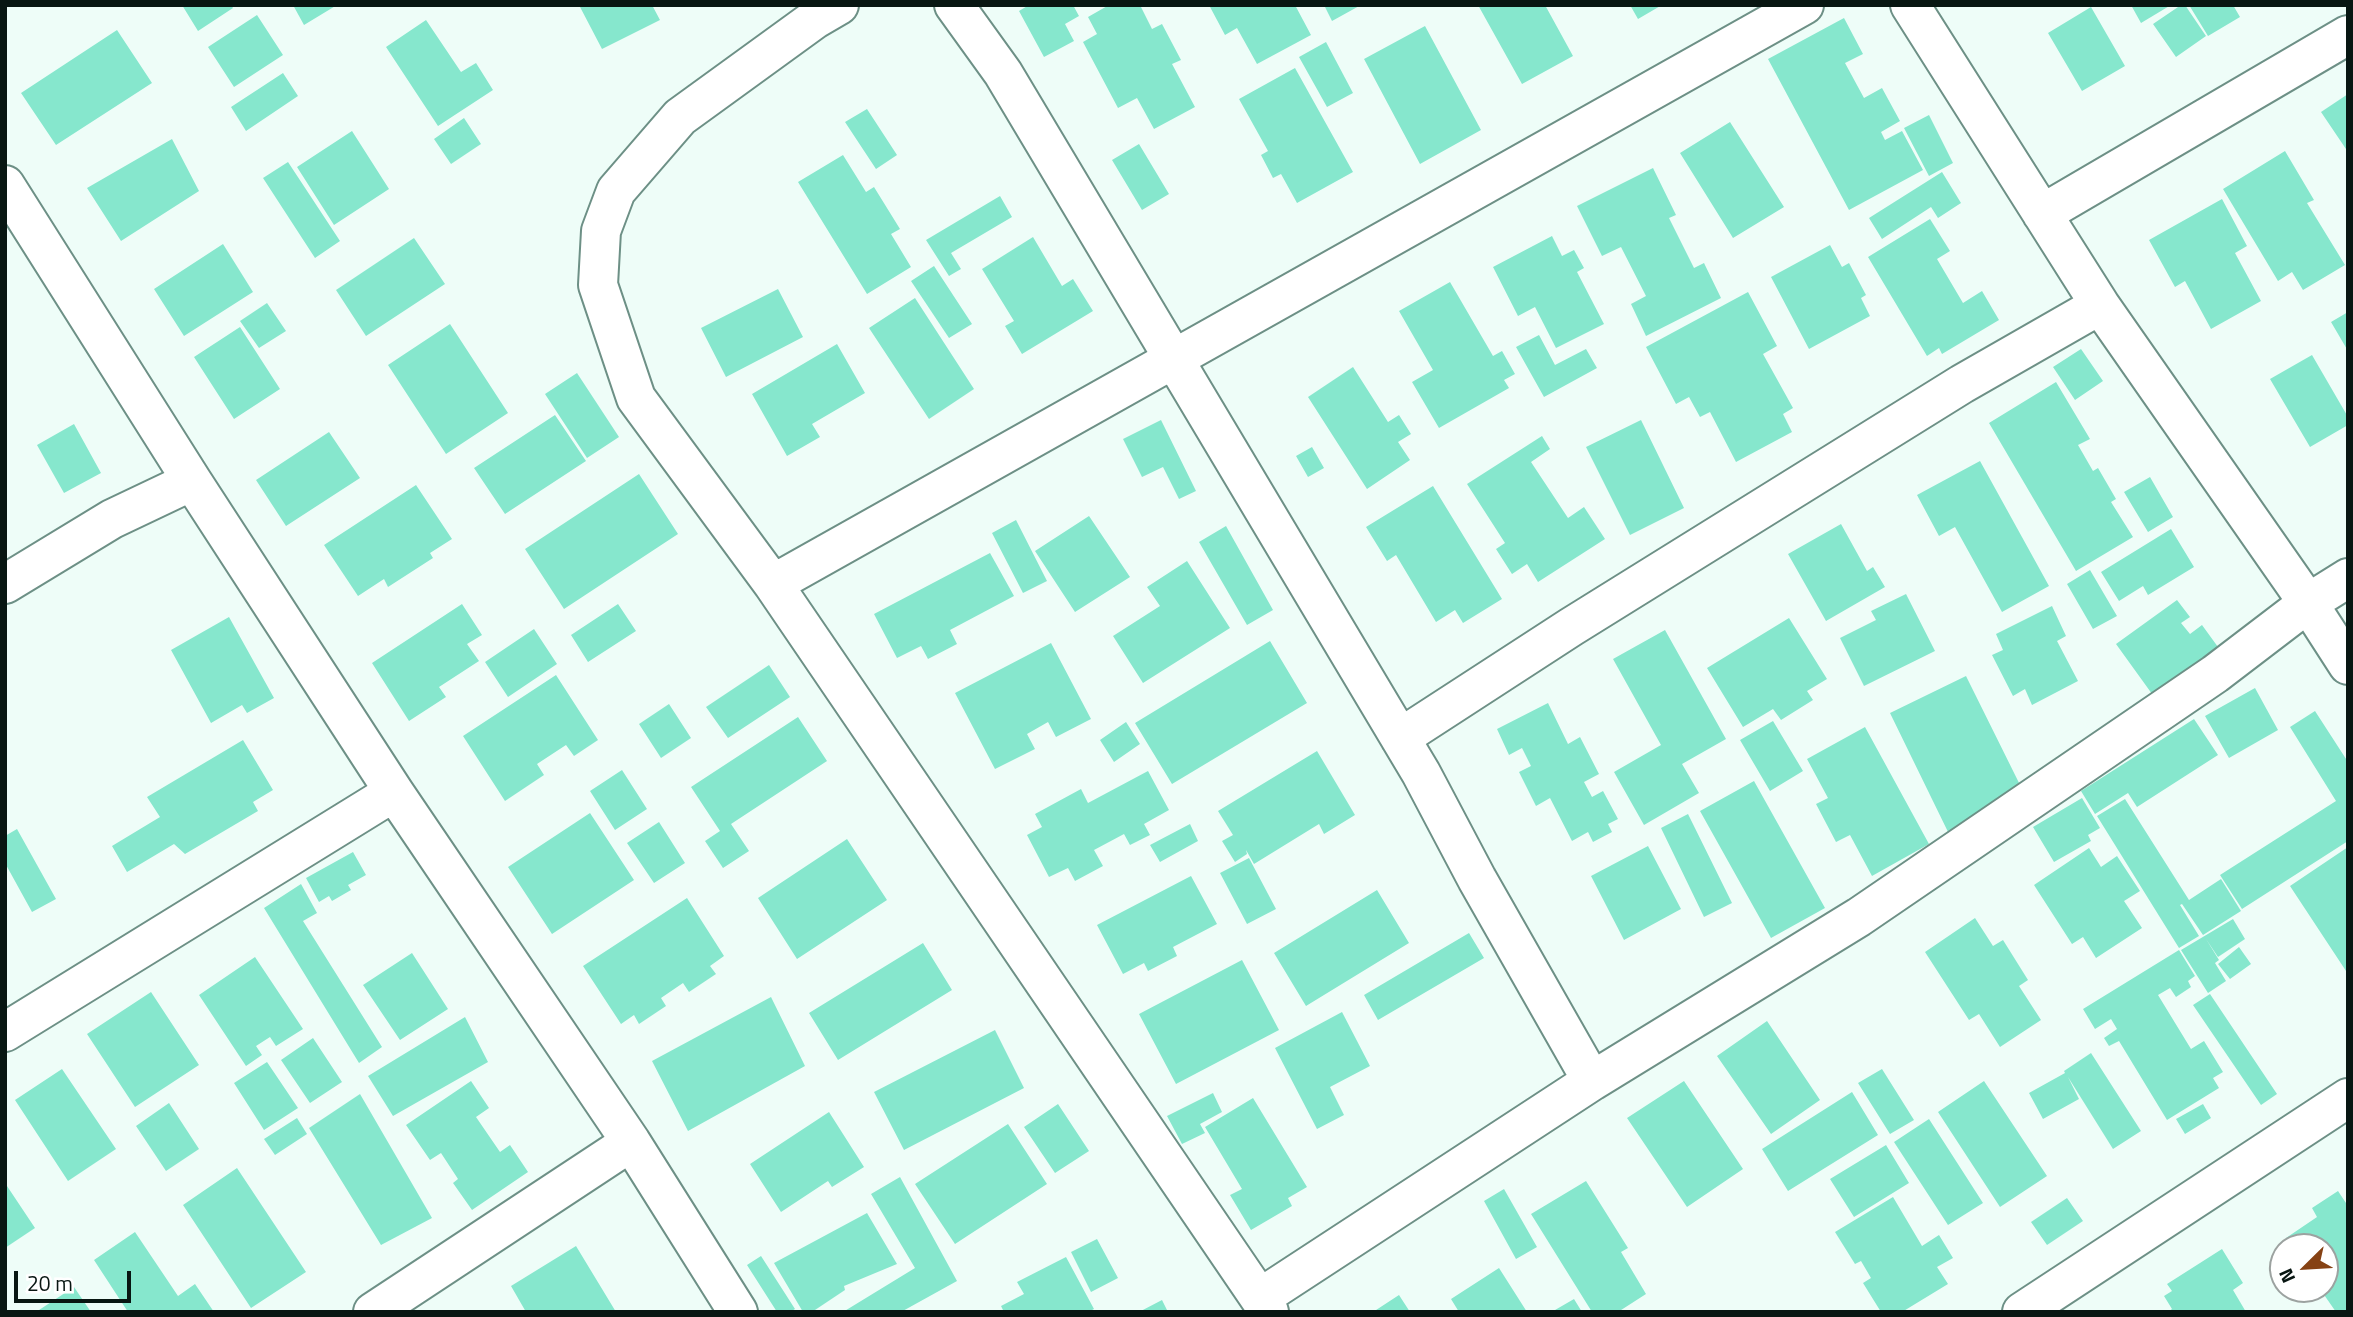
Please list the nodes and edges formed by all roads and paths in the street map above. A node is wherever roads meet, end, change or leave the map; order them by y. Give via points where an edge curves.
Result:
1 (839, 5) edge
2 (954, 5) edge
3 (1804, 5) edge
4 (1910, 5) edge
5 (2348, 35) edge
6 (5, 185) edge
7 (2042, 214) junction
8 (2100, 305) junction
9 (1172, 360) junction
10 (192, 481) junction
11 (2348, 578) edge
12 (5, 584) edge
13 (773, 584) junction
14 (2308, 603) junction
15 (2348, 666) edge
16 (1400, 738) junction
17 (394, 792) junction
18 (5, 1032) edge
19 (1592, 1081) junction
20 (2348, 1098) edge
21 (631, 1142) junction
22 (1264, 1305) edge
23 (373, 1312) edge
24 (738, 1312) edge
25 (2022, 1312) edge

1 - 13 street via 680,117 616,191 601,231 598,285 636,398
2 - 9 street via 1003,73
3 - 9 street
4 - 7 street
5 - 7 street
6 - 10 street
7 - 8 street
8 - 14 street
8 - 16 street via 1950,392
9 - 13 street
9 - 16 street
10 - 12 street via 112,519
10 - 17 street
11 - 14 street
13 - 22 street
14 - 15 street
14 - 19 street via 2215,674 1859,917
16 - 19 street
17 - 18 street
17 - 21 street
19 - 22 street
20 - 25 street
21 - 23 street
21 - 24 street

